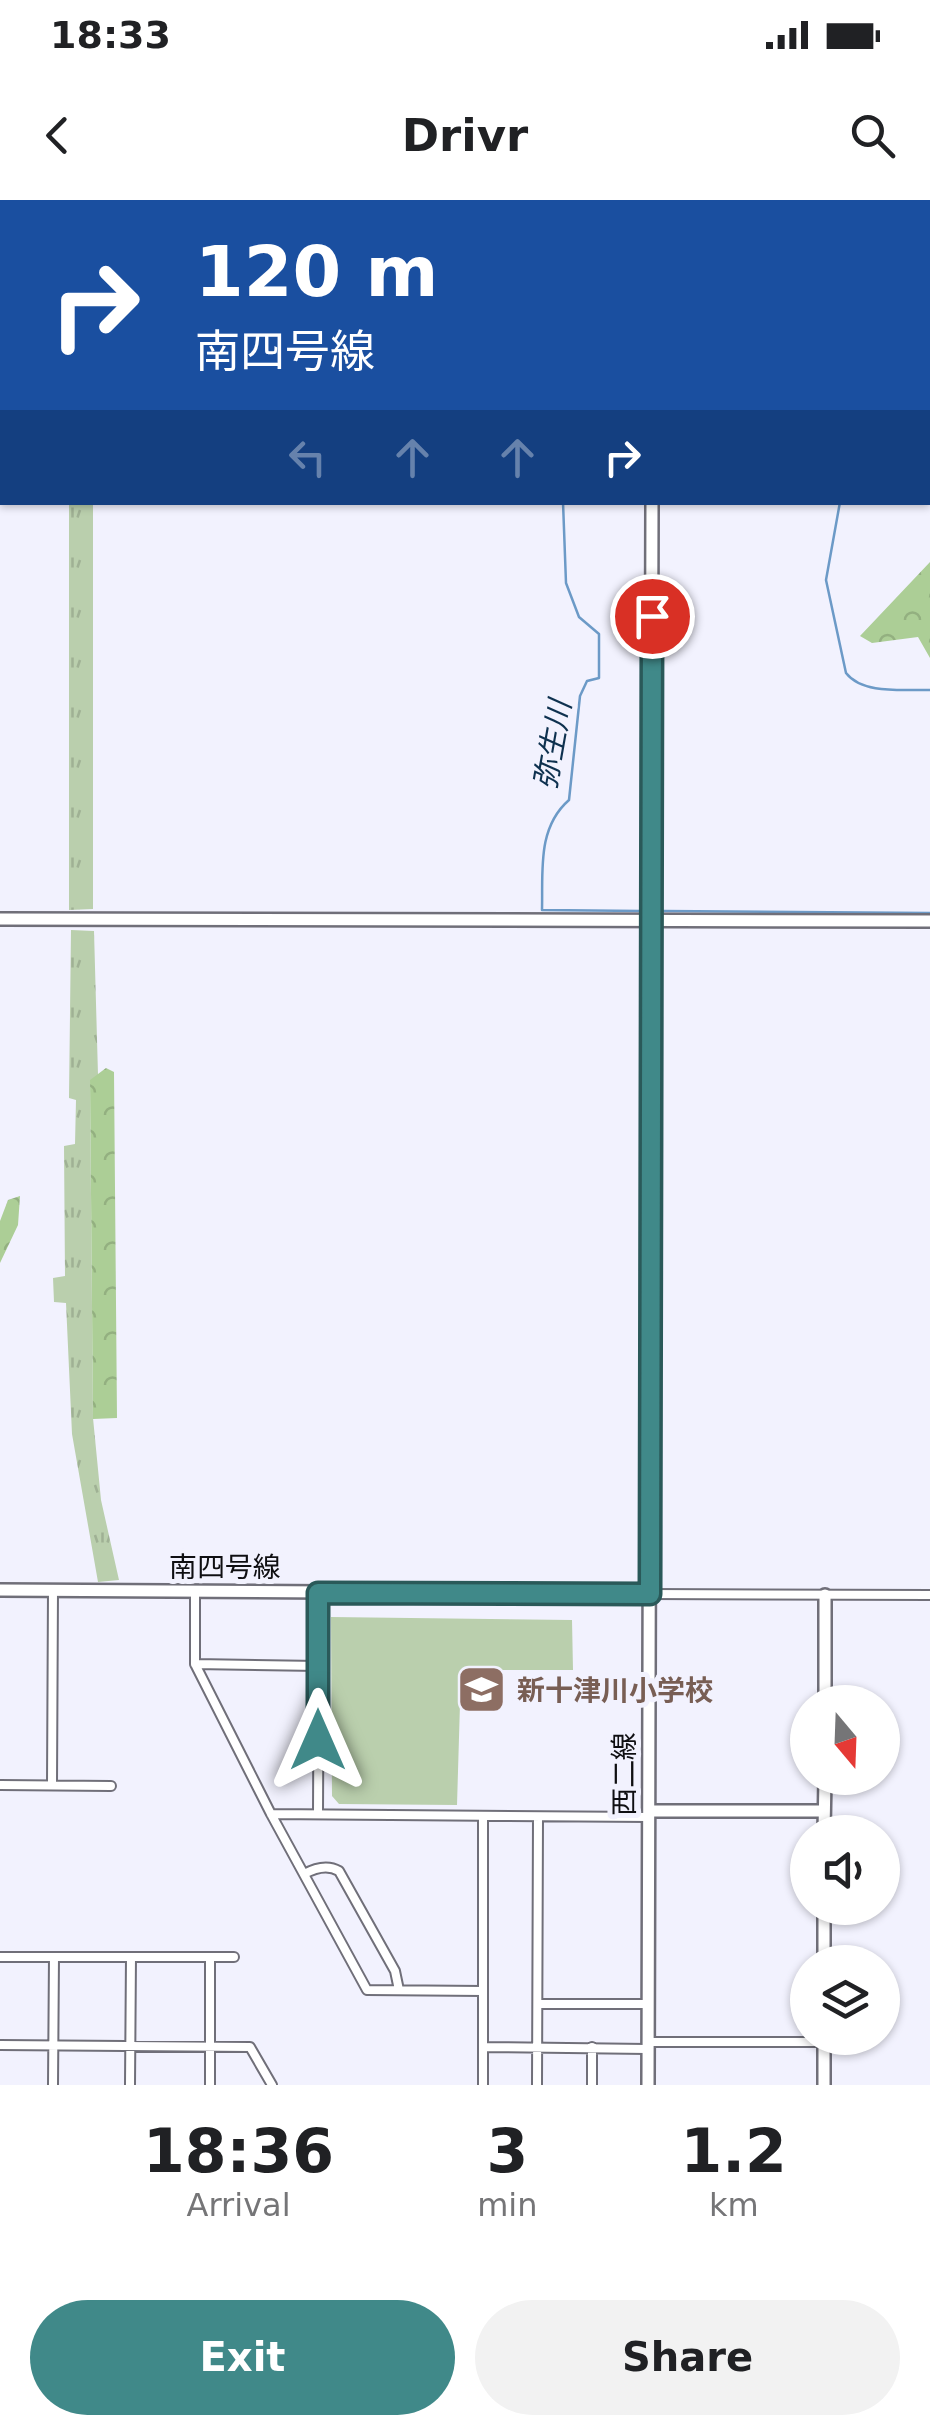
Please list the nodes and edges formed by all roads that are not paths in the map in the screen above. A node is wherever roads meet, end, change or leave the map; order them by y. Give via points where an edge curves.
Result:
1 (652, 505) edge
2 (0, 919) edge
3 (651, 920) junction
4 (930, 922) edge
5 (0, 1590) edge
6 (53, 1590) junction
7 (195, 1592) junction
8 (318, 1593) junction
9 (650, 1594) junction
10 (826, 1595) junction
11 (930, 1595) edge
12 (195, 1664) junction
13 (318, 1666) junction
14 (825, 1685) edge
15 (52, 1784) junction
16 (0, 1785) edge
17 (111, 1786) dead end
18 (824, 1795) edge
19 (824, 1811) junction
20 (271, 1814) junction
21 (318, 1814) junction
22 (649, 1814) junction
23 (824, 1815) edge
24 (483, 1816) junction
25 (538, 1818) junction
26 (304, 1874) junction
27 (54, 1956) junction
28 (130, 1956) junction
29 (0, 1957) edge
30 (210, 1957) junction
31 (234, 1957) dead end
32 (399, 1990) junction
33 (483, 1991) junction
34 (538, 2004) junction
35 (648, 2004) junction
36 (790, 2041) edge
37 (647, 2045) junction
38 (0, 2046) edge
39 (54, 2046) junction
40 (130, 2046) junction
41 (210, 2046) junction
42 (484, 2046) junction
43 (538, 2046) junction
44 (592, 2047) junction
45 (824, 2055) edge
46 (53, 2085) edge
47 (130, 2085) edge
48 (210, 2085) edge
49 (272, 2085) edge
50 (483, 2085) edge
51 (537, 2085) edge
52 (592, 2085) edge
53 (648, 2085) edge
54 (824, 2085) edge

1 - 3 street, 西二線
2 - 3 street
3 - 4 street
3 - 9 street, 西二線
5 - 6 street, 南四号線
6 - 7 street, 南四号線
6 - 15 street
7 - 8 street, 南四号線
7 - 12 street
8 - 9 street, 南四号線
8 - 13 street
9 - 10 street, 南四号線
9 - 22 street, 西二線
10 - 11 street, 南四号線
10 - 14 street
12 - 13 street
12 - 20 street
13 - 21 street
15 - 16 street
15 - 17 street
18 - 19 street
19 - 22 street
19 - 23 street
20 - 21 street
20 - 26 street
21 - 24 street
22 - 25 street
22 - 35 street, 西二線
24 - 25 street
24 - 33 street
25 - 34 street
26 - 32 street via 367,1990
26 - 32 street via 315,1868 339,1871
27 - 28 street
27 - 29 street
27 - 39 street
28 - 30 street
28 - 40 street
30 - 31 street
30 - 41 street
32 - 33 street
33 - 42 street
34 - 35 street
34 - 43 street
35 - 37 street, 西二線
36 - 37 street
37 - 44 street
37 - 53 street, 西二線
38 - 39 street
39 - 40 street
39 - 46 street
40 - 41 street
40 - 47 street
41 - 48 street
41 - 49 street via 250,2046
42 - 43 street
42 - 50 street
43 - 44 street
43 - 51 street
44 - 52 street
45 - 54 street

